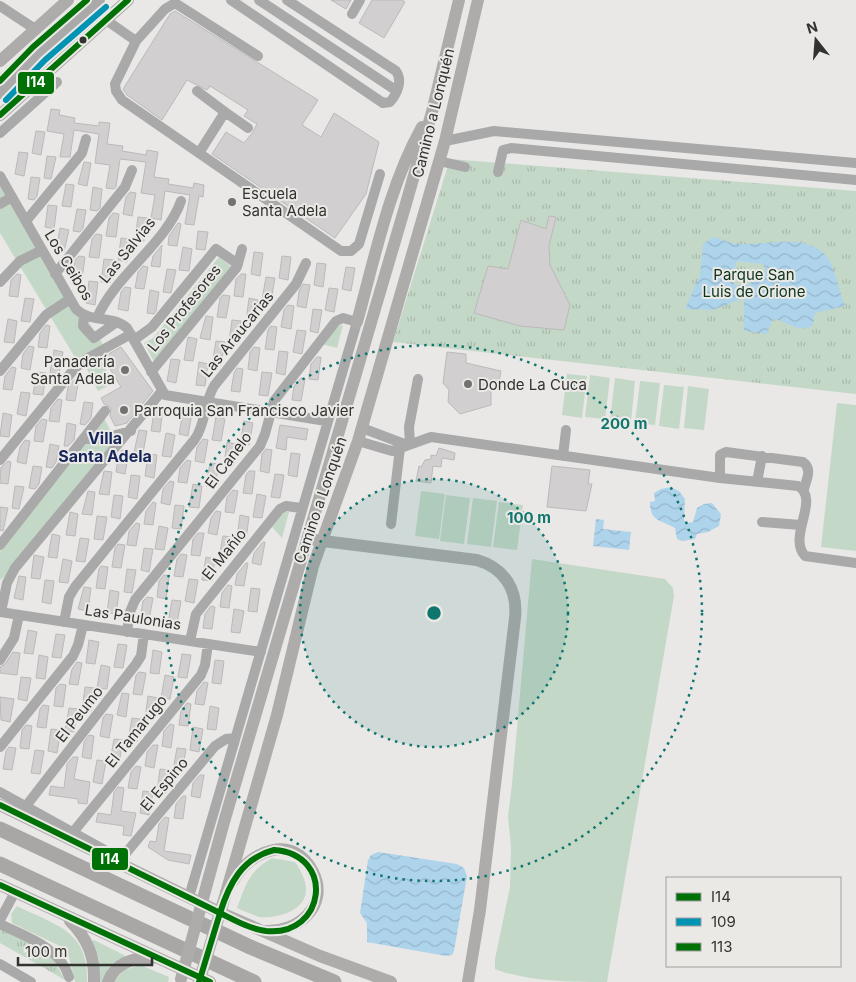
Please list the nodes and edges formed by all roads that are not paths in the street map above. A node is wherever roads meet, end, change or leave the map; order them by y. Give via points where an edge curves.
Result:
1 (68, 0) edge
2 (91, 0) edge
3 (100, 0) edge
4 (128, 0) edge
5 (231, 0) edge
6 (259, 0) edge
7 (287, 0) edge
8 (360, 0) edge
9 (459, 0) edge
10 (478, 0) edge
11 (0, 6) edge
12 (352, 14) dead end
13 (106, 20) junction
14 (35, 29) junction
15 (136, 41) junction
16 (258, 56) dead end
17 (0, 61) edge
18 (0, 80) edge
19 (57, 82) dead end
20 (196, 91) dead end
21 (397, 91) junction
22 (0, 94) edge
23 (225, 112) junction
24 (432, 112) junction
25 (0, 115) edge
26 (248, 128) dead end
27 (0, 133) edge
28 (86, 139) dead end
29 (445, 141) junction
30 (199, 153) junction
31 (439, 161) junction
32 (856, 163) edge
33 (465, 167) dead end
34 (132, 170) dead end
35 (498, 172) dead end
36 (380, 174) dead end
37 (0, 176) edge
38 (856, 180) edge
39 (12, 197) junction
40 (181, 201) dead end
41 (0, 204) edge
42 (26, 221) junction
43 (242, 249) dead end
44 (42, 250) junction
45 (306, 263) dead end
46 (238, 264) junction
47 (55, 274) junction
48 (0, 282) edge
49 (70, 299) junction
50 (84, 315) junction
51 (97, 318) junction
52 (118, 322) junction
53 (357, 322) junction
54 (133, 337) junction
55 (0, 371) edge
56 (151, 372) junction
57 (418, 379) dead end
58 (162, 391) junction
59 (207, 403) junction
60 (105, 411) dead end
61 (269, 412) junction
62 (326, 421) junction
63 (362, 428) junction
64 (566, 430) dead end
65 (131, 431) junction
66 (83, 439) junction
67 (358, 441) junction
68 (406, 446) junction
69 (562, 456) junction
70 (762, 456) junction
71 (0, 460) edge
72 (720, 478) junction
73 (757, 482) junction
74 (804, 489) junction
75 (301, 508) junction
76 (762, 522) dead end
77 (390, 524) dead end
78 (801, 526) junction
79 (308, 539) junction
80 (321, 541) junction
81 (0, 545) edge
82 (856, 564) edge
83 (0, 612) edge
84 (19, 615) junction
85 (64, 622) junction
86 (83, 625) junction
87 (127, 632) junction
88 (144, 634) junction
89 (190, 641) junction
90 (208, 644) junction
91 (261, 652) junction
92 (0, 660) edge
93 (235, 738) junction
94 (0, 748) edge
95 (0, 792) edge
96 (0, 805) edge
97 (26, 806) junction
98 (0, 817) edge
99 (0, 829) edge
100 (74, 831) junction
101 (41, 849) junction
102 (121, 860) junction
103 (0, 864) edge
104 (145, 876) junction
105 (0, 884) edge
106 (14, 892) junction
107 (226, 892) junction
108 (189, 897) junction
109 (64, 916) junction
110 (0, 920) edge
111 (0, 924) edge
112 (260, 930) junction
113 (157, 958) junction
114 (0, 965) edge
115 (69, 977) dead end
116 (181, 981) edge
117 (31, 982) edge
118 (94, 982) edge
119 (108, 982) edge
120 (199, 982) edge
121 (210, 982) edge
122 (254, 982) edge
123 (334, 982) edge
124 (390, 982) edge
125 (468, 982) edge

1 - 14 main road
2 - 18 street
3 - 22 street
4 - 13 main road
5 - 21 street via 384,103 390,102
6 - 21 street
7 - 21 street via 396,71 400,78
8 - 12 street
9 - 24 main road, Camino a Lonquén
10 - 29 main road, Camino a Lonquén
11 - 14 street
13 - 15 street
13 - 25 main road
14 - 17 main road
15 - 16 street via 165,9 175,3
15 - 30 street via 115,84 116,91 122,100
19 - 27 street
20 - 23 street
23 - 26 street
23 - 30 street
24 - 53 main road via 414,141 401,172
24 - 79 main road, Camino a Lonquén
28 - 42 street via 82,153
29 - 31 main road, Camino a Lonquén
29 - 32 street via 494,131
30 - 36 street via 346,252 359,244
31 - 33 street
31 - 63 main road, Camino a Lonquén
34 - 47 street via 125,187
35 - 38 street via 503,150 511,148
37 - 39 street, Los Ceibos
39 - 41 street
39 - 42 street, Los Ceibos
40 - 51 street, Las Salvias via 172,219 106,300
42 - 44 street, Los Ceibos
43 - 46 street, Los Profesores
44 - 47 street, Los Ceibos
44 - 48 street via 20,261
45 - 59 street, Las Araucarias via 296,284 214,386
46 - 54 street, Los Profesores via 216,249 152,327
46 - 56 street, Los Profesores
47 - 49 street, Los Ceibos
49 - 50 street, Los Ceibos via 76,310
49 - 55 street via 46,315
50 - 51 street, Los Ceibos
50 - 52 street via 83,326 94,338
51 - 52 street, Los Ceibos
52 - 54 street
53 - 61 street, El Canelo via 343,318 336,321
53 - 62 street, Camino a Lonquén
54 - 56 street
54 - 71 street via 74,368
56 - 58 street
57 - 68 street
58 - 59 street via 168,396
58 - 65 street
59 - 61 street
59 - 85 street, Las Araucarias via 202,426 194,439 75,586 69,597
60 - 66 street
61 - 62 street
61 - 87 street, El Canelo via 260,446 133,603
62 - 75 street, Camino a Lonquén
63 - 67 main road, Camino a Lonquén
63 - 68 street
64 - 69 street
65 - 66 street via 100,439
65 - 83 street via 15,568 7,583
66 - 81 street
67 - 68 street via 392,451
67 - 80 main road, Camino a Lonquén
68 - 69 street via 431,437
68 - 77 street
69 - 72 street
70 - 72 street via 722,453
70 - 73 street
70 - 74 street via 806,463 809,472
72 - 73 street
73 - 74 street
74 - 78 street via 807,495
75 - 89 street, El Mañío via 286,506 280,509 196,614
75 - 91 street, Camino a Lonquén
76 - 78 street
78 - 82 street via 799,546 806,556
79 - 80 main road
79 - 116 main road, Camino a Lonquén, bridge via 224,822
80 - 107 main road, Camino a Lonquén via 312,566 277,715
80 - 125 main road via 476,560 496,568 512,589 516,603 515,618 480,910
83 - 84 street, Las Paulonias
84 - 85 street, Las Paulonias
84 - 92 street via 14,638
85 - 86 street, Las Paulonias
86 - 87 street, Las Paulonias
86 - 94 street via 73,656
87 - 88 street, Las Paulonias
88 - 89 street, Las Paulonias
88 - 97 street, El Peumo via 142,652 136,664
89 - 90 street, Las Paulonias
90 - 91 street, Las Paulonias
90 - 100 street, El Tamarugo via 201,675
91 - 93 street, Camino a Lonquén
93 - 102 street, El Espino via 215,746
93 - 108 street, Camino a Lonquén
95 - 97 street
96 - 104 main road
97 - 100 street
98 - 101 highway
99 - 101 highway
100 - 102 street
101 - 123 highway via 248,946
102 - 104 main road
103 - 122 highway
104 - 108 main road
105 - 106 main road
106 - 109 main road
106 - 110 street
107 - 112 main road via 246,864 266,851 288,851 307,863 318,886 310,913 292,927
107 - 120 main road, Camino a Lonquén, bridge
108 - 112 main road
109 - 113 main road
109 - 118 main road via 90,949
111 - 115 street via 55,952 65,964
112 - 124 main road
113 - 119 main road via 124,963 114,970
113 - 121 main road
114 - 117 street

